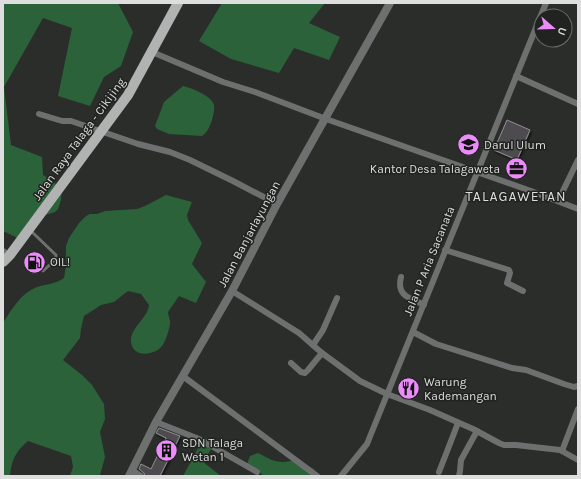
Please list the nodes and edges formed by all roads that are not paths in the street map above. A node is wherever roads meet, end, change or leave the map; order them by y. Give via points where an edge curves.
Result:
1 (178, 3) edge
2 (390, 3) edge
3 (546, 3) edge
4 (152, 52) junction
5 (516, 76) junction
6 (578, 104) edge
7 (39, 114) dead end
8 (326, 119) junction
9 (102, 132) junction
10 (578, 160) edge
11 (477, 173) junction
12 (558, 201) junction
13 (277, 204) junction
14 (578, 209) edge
15 (28, 229) junction
16 (445, 250) junction
17 (5, 256) edge
18 (43, 271) dead end
19 (401, 277) dead end
20 (523, 291) dead end
21 (232, 292) junction
22 (337, 298) dead end
23 (424, 305) junction
24 (413, 332) junction
25 (313, 345) junction
26 (322, 353) junction
27 (291, 363) dead end
28 (184, 377) junction
29 (578, 386) edge
30 (387, 394) junction
31 (578, 408) edge
32 (156, 422) junction
33 (458, 423) junction
34 (477, 431) junction
35 (562, 451) junction
36 (578, 460) edge
37 (257, 472) dead end
38 (440, 472) dead end
39 (130, 473) edge
40 (141, 476) edge
41 (317, 476) edge
42 (340, 476) edge
43 (458, 476) edge

1 - 4 main road, Jalan Raya Talaga - Cikijing
2 - 8 street, Jalan Banjarlayungan
3 - 5 street, Jalan P Aria Sacanata
4 - 8 street via 223,82
4 - 9 main road, Jalan Raya Talaga - Cikijing via 128,95
5 - 6 street
5 - 11 street, Jalan P Aria Sacanata
7 - 9 street
8 - 11 street
8 - 13 street, Jalan Banjarlayungan
9 - 13 street via 190,160
9 - 15 main road, Jalan Raya Talaga - Cikijing
10 - 12 street
11 - 12 street
11 - 16 street, Jalan P Aria Sacanata
12 - 14 street
13 - 21 street, Jalan Banjarlayungan
15 - 17 main road, Jalan Raya Talaga - Cikijing
15 - 18 lane via 56,255 55,260
16 - 20 street via 508,270 510,273 507,283
16 - 23 street, Jalan P Aria Sacanata
19 - 23 street via 400,289 406,296
21 - 25 street via 284,323
21 - 28 street, Jalan Banjarlayungan
22 - 25 street via 323,330
23 - 24 street, Jalan P Aria Sacanata
24 - 29 street via 436,344 526,370 564,384
24 - 30 street, Jalan P Aria Sacanata
25 - 26 street
26 - 27 street via 305,372 301,372
26 - 30 street via 360,381
28 - 32 street, Jalan Banjarlayungan
28 - 41 street
30 - 33 street
30 - 42 street, Jalan P Aria Sacanata via 367,444
31 - 35 street
32 - 37 street via 199,439
32 - 39 street, Jalan Banjarlayungan
33 - 34 street
33 - 38 street
34 - 35 street via 504,445
34 - 43 street via 462,460
35 - 36 street
39 - 40 street

